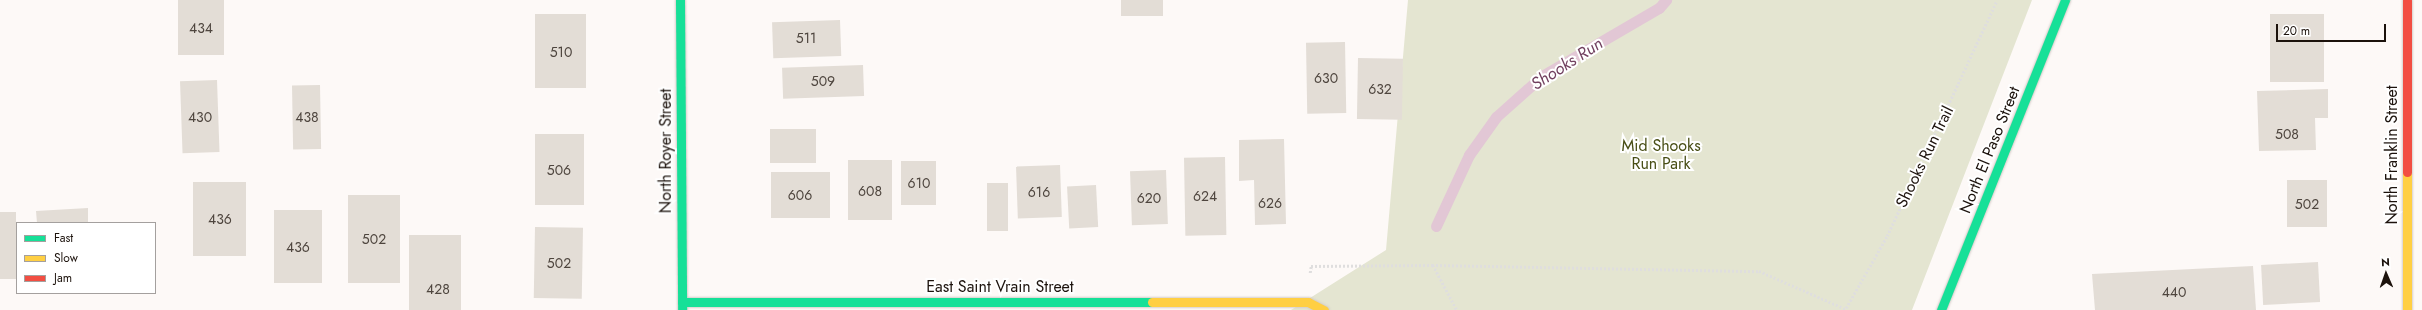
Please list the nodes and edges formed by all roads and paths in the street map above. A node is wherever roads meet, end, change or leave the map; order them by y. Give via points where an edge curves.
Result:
1 (680, 0) edge
2 (1997, 0) edge
3 (2065, 0) edge
4 (2407, 0) edge
5 (1432, 265) junction
6 (1310, 266) dead end
7 (682, 306) edge
8 (1845, 309) edge
9 (1324, 310) edge
10 (1458, 310) edge
11 (1941, 310) edge
12 (2407, 310) edge

1 - 7 street, North Royer Street
2 - 8 path, Shooks Run Trail via 1887,236
3 - 11 street, North El Paso Street
4 - 12 street, North Franklin Street
5 - 6 path
5 - 8 path via 1759,271
5 - 10 path
7 - 9 street, East Saint Vrain Street via 1308,302

